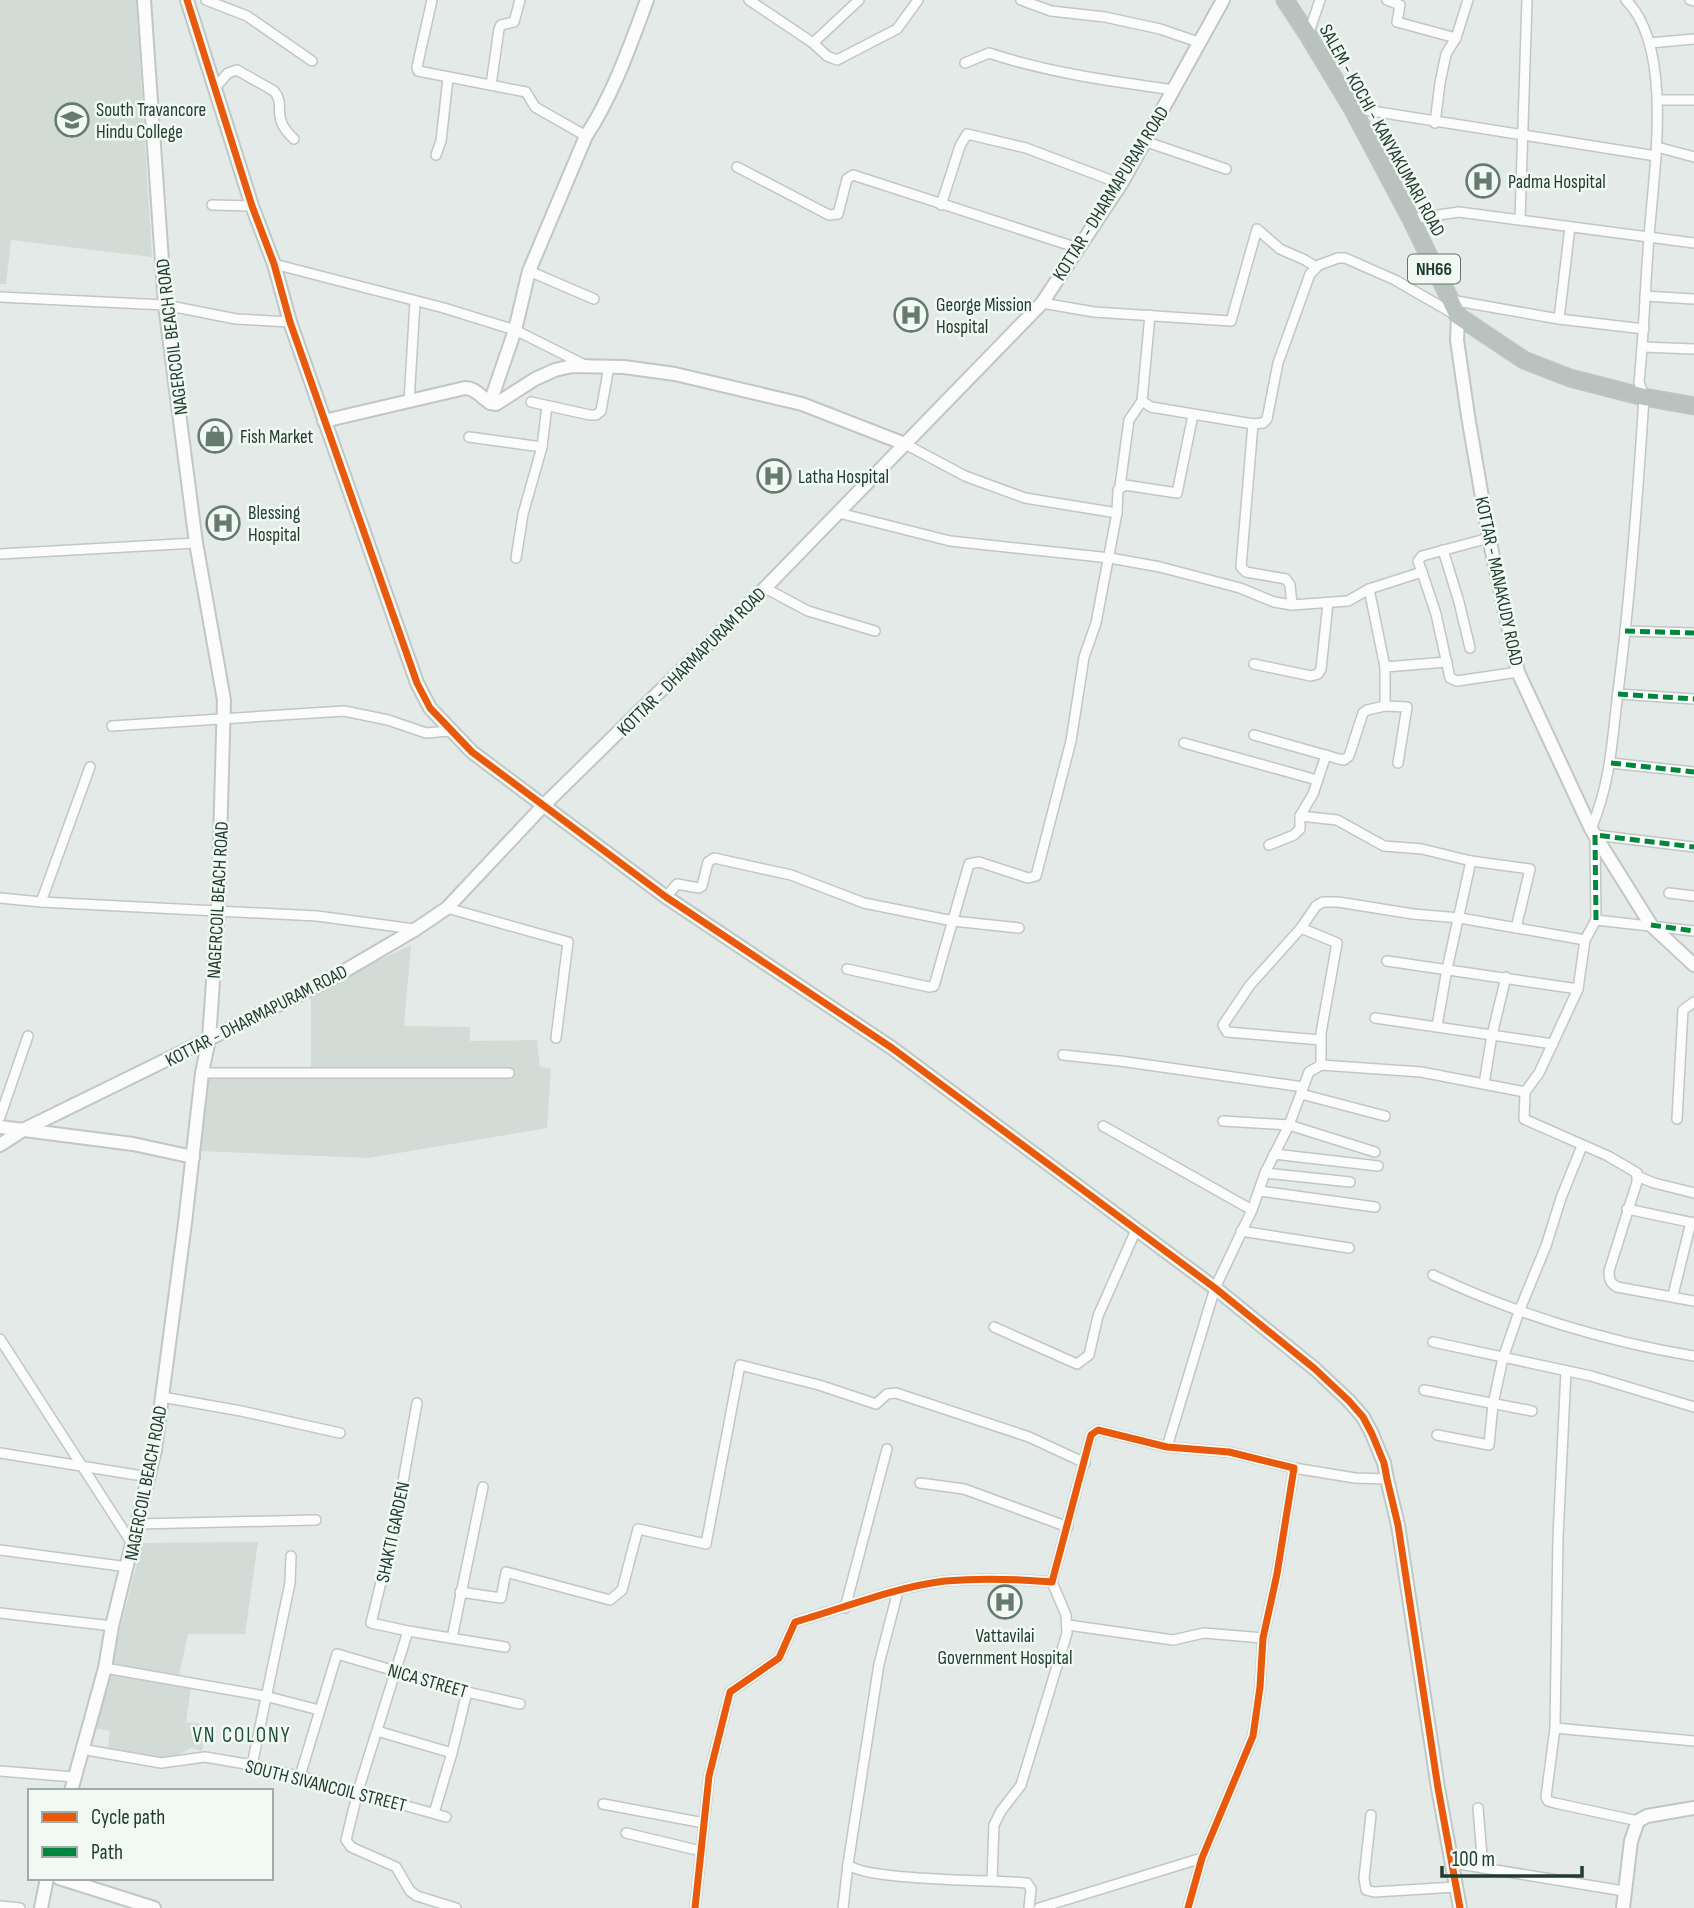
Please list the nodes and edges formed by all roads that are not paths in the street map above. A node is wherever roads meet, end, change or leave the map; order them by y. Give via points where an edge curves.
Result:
1 (144, 0) edge
2 (187, 0) edge
3 (206, 0) edge
4 (432, 0) edge
5 (520, 0) edge
6 (749, 0) edge
7 (859, 0) edge
8 (918, 0) edge
9 (1021, 0) edge
10 (1223, 0) edge
11 (1285, 0) edge
12 (1320, 0) edge
13 (1387, 0) edge
14 (1468, 0) edge
15 (1527, 0) edge
16 (1626, 0) edge
17 (644, 1) edge
18 (1308, 35) junction
19 (1456, 38) junction
20 (1694, 39) edge
21 (813, 43) junction
22 (1201, 43) junction
23 (1650, 43) junction
24 (312, 61) dead end
25 (965, 63) dead end
26 (448, 78) junction
27 (491, 85) junction
28 (214, 89) junction
29 (1174, 90) junction
30 (1657, 100) junction
31 (1694, 100) edge
32 (1352, 108) junction
33 (1435, 122) junction
34 (1521, 135) junction
35 (586, 136) junction
36 (294, 139) dead end
37 (1144, 141) junction
38 (1656, 151) junction
39 (436, 156) dead end
40 (1694, 157) edge
41 (737, 167) dead end
42 (1226, 169) dead end
43 (1121, 184) junction
44 (212, 205) dead end
45 (941, 205) junction
46 (252, 206) junction
47 (1411, 219) junction
48 (1520, 219) junction
49 (1570, 227) junction
50 (1649, 238) junction
51 (1694, 243) edge
52 (1078, 248) junction
53 (274, 264) junction
54 (1316, 267) junction
55 (529, 271) junction
56 (1645, 296) junction
57 (0, 297) edge
58 (594, 299) dead end
59 (1693, 299) edge
60 (1451, 300) junction
61 (415, 302) junction
62 (1042, 303) junction
63 (165, 305) junction
64 (1150, 315) junction
65 (1458, 316) junction
66 (1559, 318) junction
67 (290, 322) junction
68 (1644, 329) junction
69 (515, 330) junction
70 (1643, 347) junction
71 (1694, 349) edge
72 (587, 366) junction
73 (609, 366) junction
74 (1644, 397) junction
75 (1142, 401) junction
76 (409, 402) junction
77 (531, 402) dead end
78 (490, 403) junction
79 (547, 406) junction
80 (1694, 406) edge
81 (1193, 415) junction
82 (324, 421) junction
83 (1253, 424) junction
84 (469, 437) dead end
85 (905, 444) junction
86 (542, 447) junction
87 (1120, 486) junction
88 (839, 513) junction
89 (1117, 513) junction
90 (1489, 538) junction
91 (196, 543) junction
92 (1443, 550) junction
93 (0, 554) edge
94 (516, 558) dead end
95 (1110, 558) junction
96 (1422, 572) junction
97 (765, 588) junction
98 (1369, 589) junction
99 (1328, 603) junction
100 (1292, 605) junction
101 (875, 631) dead end
102 (1625, 631) junction
103 (1694, 633) edge
104 (1470, 648) dead end
105 (1447, 662) junction
106 (1254, 664) dead end
107 (1385, 667) junction
108 (1518, 672) junction
109 (1618, 694) junction
110 (1694, 699) edge
111 (1385, 706) junction
112 (223, 720) junction
113 (112, 726) dead end
114 (450, 731) junction
115 (1254, 735) dead end
116 (1184, 743) dead end
117 (1326, 755) junction
118 (1611, 763) junction
119 (1398, 764) dead end
120 (90, 767) dead end
121 (1694, 772) edge
122 (1317, 780) junction
123 (542, 807) junction
124 (1300, 816) junction
125 (1593, 832) junction
126 (1269, 845) dead end
127 (1694, 847) edge
128 (1471, 862) junction
129 (1669, 893) dead end
130 (1694, 896) edge
131 (666, 897) junction
132 (0, 898) edge
133 (41, 902) junction
134 (447, 908) junction
135 (218, 910) junction
136 (1460, 918) junction
137 (953, 920) junction
138 (1597, 920) junction
139 (1651, 925) junction
140 (1019, 928) dead end
141 (1301, 928) junction
142 (1516, 928) junction
143 (416, 929) junction
144 (1694, 931) edge
145 (1586, 940) junction
146 (1387, 961) dead end
147 (1694, 965) edge
148 (848, 969) dead end
149 (1447, 969) junction
150 (1506, 977) junction
151 (1578, 989) junction
152 (1694, 1002) edge
153 (1375, 1018) dead end
154 (1437, 1026) junction
155 (1492, 1035) junction
156 (28, 1036) dead end
157 (556, 1038) dead end
158 (209, 1039) junction
159 (1321, 1040) junction
160 (1552, 1044) junction
161 (1063, 1055) dead end
162 (1321, 1065) junction
163 (202, 1073) junction
164 (509, 1073) dead end
165 (1484, 1084) junction
166 (1302, 1091) junction
167 (1525, 1092) junction
168 (1385, 1116) dead end
169 (0, 1117) edge
170 (1676, 1119) dead end
171 (1223, 1121) dead end
172 (1289, 1125) junction
173 (1103, 1126) dead end
174 (0, 1127) edge
175 (23, 1130) junction
176 (0, 1145) edge
177 (1582, 1146) junction
178 (1375, 1152) dead end
179 (1273, 1154) junction
180 (193, 1157) junction
181 (1378, 1166) dead end
182 (1265, 1173) junction
183 (1637, 1176) junction
184 (1350, 1182) dead end
185 (1260, 1191) junction
186 (1694, 1193) edge
187 (1375, 1207) dead end
188 (1627, 1209) junction
189 (1252, 1210) junction
190 (1693, 1223) edge
191 (1136, 1230) junction
192 (1241, 1231) junction
193 (1349, 1248) dead end
194 (1433, 1275) dead end
195 (1214, 1288) junction
196 (1673, 1295) junction
197 (1694, 1301) edge
198 (1520, 1309) junction
199 (994, 1327) dead end
200 (0, 1339) edge
201 (1433, 1342) dead end
202 (1694, 1356) edge
203 (1503, 1358) junction
204 (1566, 1371) junction
205 (1424, 1391) dead end
206 (162, 1397) junction
207 (417, 1403) dead end
208 (1493, 1404) junction
209 (1694, 1407) edge
210 (1532, 1411) dead end
211 (340, 1433) dead end
212 (1437, 1435) dead end
213 (1167, 1447) junction
214 (887, 1448) dead end
215 (0, 1453) edge
216 (1085, 1463) junction
217 (83, 1466) junction
218 (1294, 1468) junction
219 (149, 1476) junction
220 (1387, 1479) junction
221 (920, 1483) dead end
222 (483, 1487) dead end
223 (316, 1520) dead end
224 (138, 1524) junction
225 (1068, 1527) junction
226 (133, 1545) junction
227 (0, 1550) edge
228 (291, 1556) dead end
229 (128, 1567) junction
230 (1052, 1582) junction
231 (898, 1591) junction
232 (460, 1592) junction
233 (845, 1608) junction
234 (0, 1613) edge
235 (1068, 1625) junction
236 (112, 1626) junction
237 (408, 1631) junction
238 (452, 1638) junction
239 (1263, 1638) junction
240 (505, 1647) dead end
241 (105, 1668) junction
242 (397, 1671) junction
243 (467, 1692) junction
244 (265, 1696) junction
245 (520, 1704) dead end
246 (319, 1710) junction
247 (1555, 1728) junction
248 (377, 1731) junction
249 (1694, 1741) edge
250 (81, 1749) junction
251 (452, 1753) junction
252 (252, 1765) junction
253 (0, 1771) edge
254 (300, 1776) junction
255 (74, 1777) junction
256 (71, 1789) edge
257 (358, 1791) junction
258 (603, 1804) dead end
259 (1478, 1808) dead end
260 (1694, 1808) edge
261 (434, 1813) junction
262 (1371, 1815) dead end
263 (446, 1817) dead end
264 (1638, 1821) junction
265 (704, 1823) junction
266 (626, 1833) dead end
267 (701, 1851) junction
268 (1202, 1858) junction
269 (1453, 1863) junction
270 (848, 1864) junction
271 (1483, 1868) junction
272 (47, 1880) edge
273 (65, 1880) edge
274 (992, 1880) junction
275 (1456, 1887) junction
276 (1624, 1891) junction
277 (0, 1906) edge
278 (20, 1908) edge
279 (41, 1908) edge
280 (154, 1908) edge
281 (456, 1908) edge
282 (695, 1908) edge
283 (843, 1908) edge
284 (1029, 1908) edge
285 (1039, 1908) edge
286 (1188, 1908) edge
287 (1460, 1908) edge
288 (1623, 1908) edge

1 - 63 main road, NAGERCOIL BEACH ROAD
2 - 28 main road
3 - 24 street via 247,16
4 - 26 street via 416,69
5 - 27 street via 514,22 499,29
6 - 21 street
7 - 21 street
8 - 21 street via 897,29 845,57 827,56
9 - 22 street via 1051,11 1160,29
10 - 22 main road, KOTTAR - DHARMAPURAM ROAD
11 - 18 highway, SALEM - KOCHI - KANYAKUMARI ROAD / NH66
12 - 18 street
13 - 19 street via 1400,5 1397,22
14 - 19 street
15 - 34 street
16 - 23 street
17 - 35 main road via 623,64
18 - 32 highway, SALEM - KOCHI - KANYAKUMARI ROAD / NH66
19 - 33 street via 1446,54
20 - 23 street
22 - 29 main road, KOTTAR - DHARMAPURAM ROAD
23 - 30 street
25 - 29 street via 989,53 1029,67
26 - 27 street
26 - 39 street
27 - 35 street via 526,92 535,107
28 - 36 street via 237,70 274,91 280,122
28 - 46 main road
29 - 37 main road, KOTTAR - DHARMAPURAM ROAD
30 - 31 street
30 - 38 street
32 - 33 street
32 - 47 highway, SALEM - KOCHI - KANYAKUMARI ROAD / NH66
33 - 34 street
34 - 38 street
34 - 48 street
35 - 55 main road
37 - 42 street
37 - 43 main road, KOTTAR - DHARMAPURAM ROAD
38 - 40 street
38 - 50 street
41 - 45 street via 832,216 838,214 847,179 853,175
43 - 45 street via 1026,148 967,134
43 - 52 main road, KOTTAR - DHARMAPURAM ROAD
44 - 46 street
45 - 52 street
46 - 53 main road
47 - 48 street via 1459,212
47 - 60 highway, SALEM - KOCHI - KANYAKUMARI ROAD / NH66
48 - 49 street
49 - 50 street
49 - 66 street
50 - 51 street
50 - 56 street
52 - 62 main road, KOTTAR - DHARMAPURAM ROAD
53 - 61 street
53 - 67 main road
54 - 64 street via 1280,249 1257,229 1231,321
54 - 65 street via 1338,258 1349,259
54 - 83 street via 1278,363 1267,419
55 - 58 street
55 - 69 main road
56 - 59 street
56 - 68 street
57 - 63 street
60 - 65 highway, SALEM - KOCHI - KANYAKUMARI ROAD / NH66
60 - 66 street
61 - 69 street
61 - 76 street
62 - 64 street
62 - 85 main road, KOTTAR - DHARMAPURAM ROAD
63 - 67 street via 236,319
63 - 91 main road, NAGERCOIL BEACH ROAD
64 - 75 street
65 - 74 highway via 1524,360 1570,378
65 - 90 main road, KOTTAR - MANAKUDY ROAD via 1457,340
66 - 68 street
67 - 82 main road
68 - 70 street
69 - 72 street
69 - 78 main road
70 - 71 street
70 - 74 street via 1639,382
72 - 73 main road
72 - 78 main road via 555,370 496,404
73 - 79 street via 600,413
73 - 85 main road via 675,374 802,404
74 - 80 highway
74 - 102 street
75 - 81 street
75 - 87 street via 1129,420
76 - 78 main road via 471,388
76 - 82 main road
77 - 79 street
79 - 86 street
81 - 83 street
81 - 87 street via 1177,493
82 - 114 main road via 417,682 429,708
83 - 100 street via 1241,566 1246,572 1286,579
84 - 86 street
85 - 88 main road, KOTTAR - DHARMAPURAM ROAD
85 - 89 street via 965,476 1025,498
86 - 94 street
87 - 89 street
88 - 95 street via 950,541
88 - 97 main road, KOTTAR - DHARMAPURAM ROAD
89 - 95 street
90 - 92 street
90 - 108 main road, KOTTAR - MANAKUDY ROAD
91 - 93 street
91 - 112 main road, NAGERCOIL BEACH ROAD via 224,700
92 - 96 street via 1420,557
92 - 104 street
95 - 100 street via 1160,567
95 - 137 street via 1084,657 1071,741 1035,876 971,863
96 - 98 street
96 - 105 street
97 - 101 street via 808,611
97 - 123 main road, KOTTAR - DHARMAPURAM ROAD
98 - 99 street via 1348,601
98 - 107 street
99 - 100 street
99 - 106 street via 1318,674
102 - 103 street
102 - 109 street
105 - 107 street
105 - 108 street via 1450,678 1457,681
107 - 111 street
108 - 125 main road, KOTTAR - MANAKUDY ROAD
109 - 110 street
109 - 118 street
111 - 117 street via 1363,713 1347,758
111 - 119 street via 1407,707
112 - 113 street
112 - 114 street via 344,711 426,733
112 - 135 main road, NAGERCOIL BEACH ROAD
114 - 123 main road
115 - 117 street
116 - 122 street
117 - 122 street
118 - 121 street
118 - 125 street
120 - 133 street
122 - 124 street
123 - 131 main road
123 - 134 main road, KOTTAR - DHARMAPURAM ROAD
124 - 126 street via 1300,829 1294,835
124 - 128 street via 1336,820 1384,846 1422,849
125 - 127 street
125 - 138 street
125 - 139 main road, KOTTAR - MANAKUDY ROAD
128 - 136 street
128 - 142 street via 1530,869
129 - 130 street
131 - 137 street via 677,884 702,886 713,858 791,875 864,903
131 - 191 main road via 892,1048
132 - 133 street
133 - 135 street
134 - 143 main road, KOTTAR - DHARMAPURAM ROAD
134 - 157 street via 568,942
135 - 143 street
135 - 158 main road, NAGERCOIL BEACH ROAD
136 - 141 street via 1323,902
136 - 142 street
136 - 149 street
137 - 140 street
137 - 148 street via 934,986
138 - 139 street
138 - 145 street
139 - 144 street
139 - 147 main road, KOTTAR - MANAKUDY ROAD
141 - 159 street via 1337,943
141 - 159 street via 1250,985 1223,1028
142 - 145 street
143 - 158 main road, KOTTAR - DHARMAPURAM ROAD
145 - 151 street
146 - 149 street
149 - 150 street
149 - 154 street
150 - 151 street
150 - 155 street
151 - 160 street
152 - 170 street via 1683,1010
153 - 154 street
154 - 155 street
155 - 160 street
155 - 165 street
156 - 169 street
158 - 163 main road, NAGERCOIL BEACH ROAD
158 - 175 main road, KOTTAR - DHARMAPURAM ROAD
159 - 162 street
160 - 167 street
161 - 166 street
162 - 165 street via 1421,1072
162 - 166 street via 1309,1072
163 - 164 street
163 - 180 main road, NAGERCOIL BEACH ROAD
165 - 167 street
166 - 168 street
166 - 172 street
167 - 177 street via 1524,1119
171 - 172 street
172 - 178 street
172 - 179 street
173 - 189 street
174 - 175 main road
175 - 176 main road, KOTTAR - DHARMAPURAM ROAD
175 - 180 main road
177 - 183 street via 1608,1156
177 - 198 street
179 - 181 street
179 - 182 street
180 - 206 main road, NAGERCOIL BEACH ROAD
182 - 184 street
182 - 185 street
183 - 186 street
183 - 188 street
185 - 187 street
185 - 189 street
188 - 190 street
188 - 196 street via 1610,1280 1617,1287
189 - 192 street
190 - 196 street
191 - 195 main road
191 - 199 street via 1098,1316 1089,1355 1077,1364
192 - 193 street
192 - 195 street
194 - 198 street
195 - 213 street
195 - 220 main road via 1349,1401 1372,1434
196 - 197 street
198 - 202 street via 1635,1346
198 - 203 street
200 - 217 street
201 - 203 street
203 - 204 street
203 - 208 street
204 - 209 street
204 - 247 street
205 - 208 street
206 - 211 street
206 - 219 main road, NAGERCOIL BEACH ROAD
207 - 237 street, SHAKTI GARDEN via 396,1521 371,1623
208 - 210 street
208 - 212 street via 1489,1445
213 - 216 street via 1095,1430
213 - 218 street via 1228,1452
214 - 233 street
215 - 217 street
216 - 225 street
216 - 232 street via 1029,1437 895,1393 876,1404 740,1365 706,1544 638,1529 622,1590 610,1601 506,1572 501,1598
217 - 219 street
217 - 226 street
218 - 220 street
218 - 239 street
219 - 224 main road, NAGERCOIL BEACH ROAD
220 - 269 main road
221 - 225 street via 964,1489
222 - 232 street
223 - 224 street
224 - 226 main road, NAGERCOIL BEACH ROAD
225 - 230 street
226 - 229 main road, NAGERCOIL BEACH ROAD
227 - 229 street
228 - 244 street via 290,1583
229 - 236 main road, NAGERCOIL BEACH ROAD
230 - 231 street via 998,1578
230 - 235 street
231 - 233 street
231 - 270 street via 879,1664
232 - 238 street
233 - 265 street via 795,1622 779,1658 730,1692 709,1776
234 - 236 street
235 - 239 street via 1173,1640 1204,1633
235 - 274 street via 1021,1785 994,1825
236 - 241 main road, NAGERCOIL BEACH ROAD
237 - 238 street
237 - 242 street
238 - 240 street
239 - 268 street via 1253,1736
241 - 244 street
241 - 250 main road, NAGERCOIL BEACH ROAD
242 - 243 street, NICA STREET
242 - 246 street, NICA STREET via 337,1654
242 - 248 street
243 - 245 street, NICA STREET
243 - 251 street
244 - 246 street
244 - 252 street
246 - 254 street
247 - 249 street
247 - 264 street via 1548,1801
248 - 251 street
248 - 257 street
250 - 252 street, SOUTH SIVANCOIL STREET via 161,1763 205,1757
250 - 255 main road, NAGERCOIL BEACH ROAD
251 - 261 street
252 - 254 street, SOUTH SIVANCOIL STREET
253 - 255 street
254 - 257 street, SOUTH SIVANCOIL STREET
255 - 256 main road, NAGERCOIL BEACH ROAD
257 - 261 street, SOUTH SIVANCOIL STREET
257 - 281 street via 347,1842 396,1867 417,1896
258 - 265 street
259 - 271 street
260 - 264 main road
261 - 263 street, SOUTH SIVANCOIL STREET
262 - 275 street via 1366,1890
264 - 276 main road
265 - 267 street
266 - 267 street
267 - 282 street
268 - 285 street
268 - 286 street
269 - 271 street
269 - 275 main road
270 - 274 street via 857,1870 904,1877
270 - 283 street
271 - 276 street
272 - 279 main road
273 - 280 main road
274 - 284 street via 1030,1885
275 - 287 main road
276 - 288 main road
277 - 278 street

